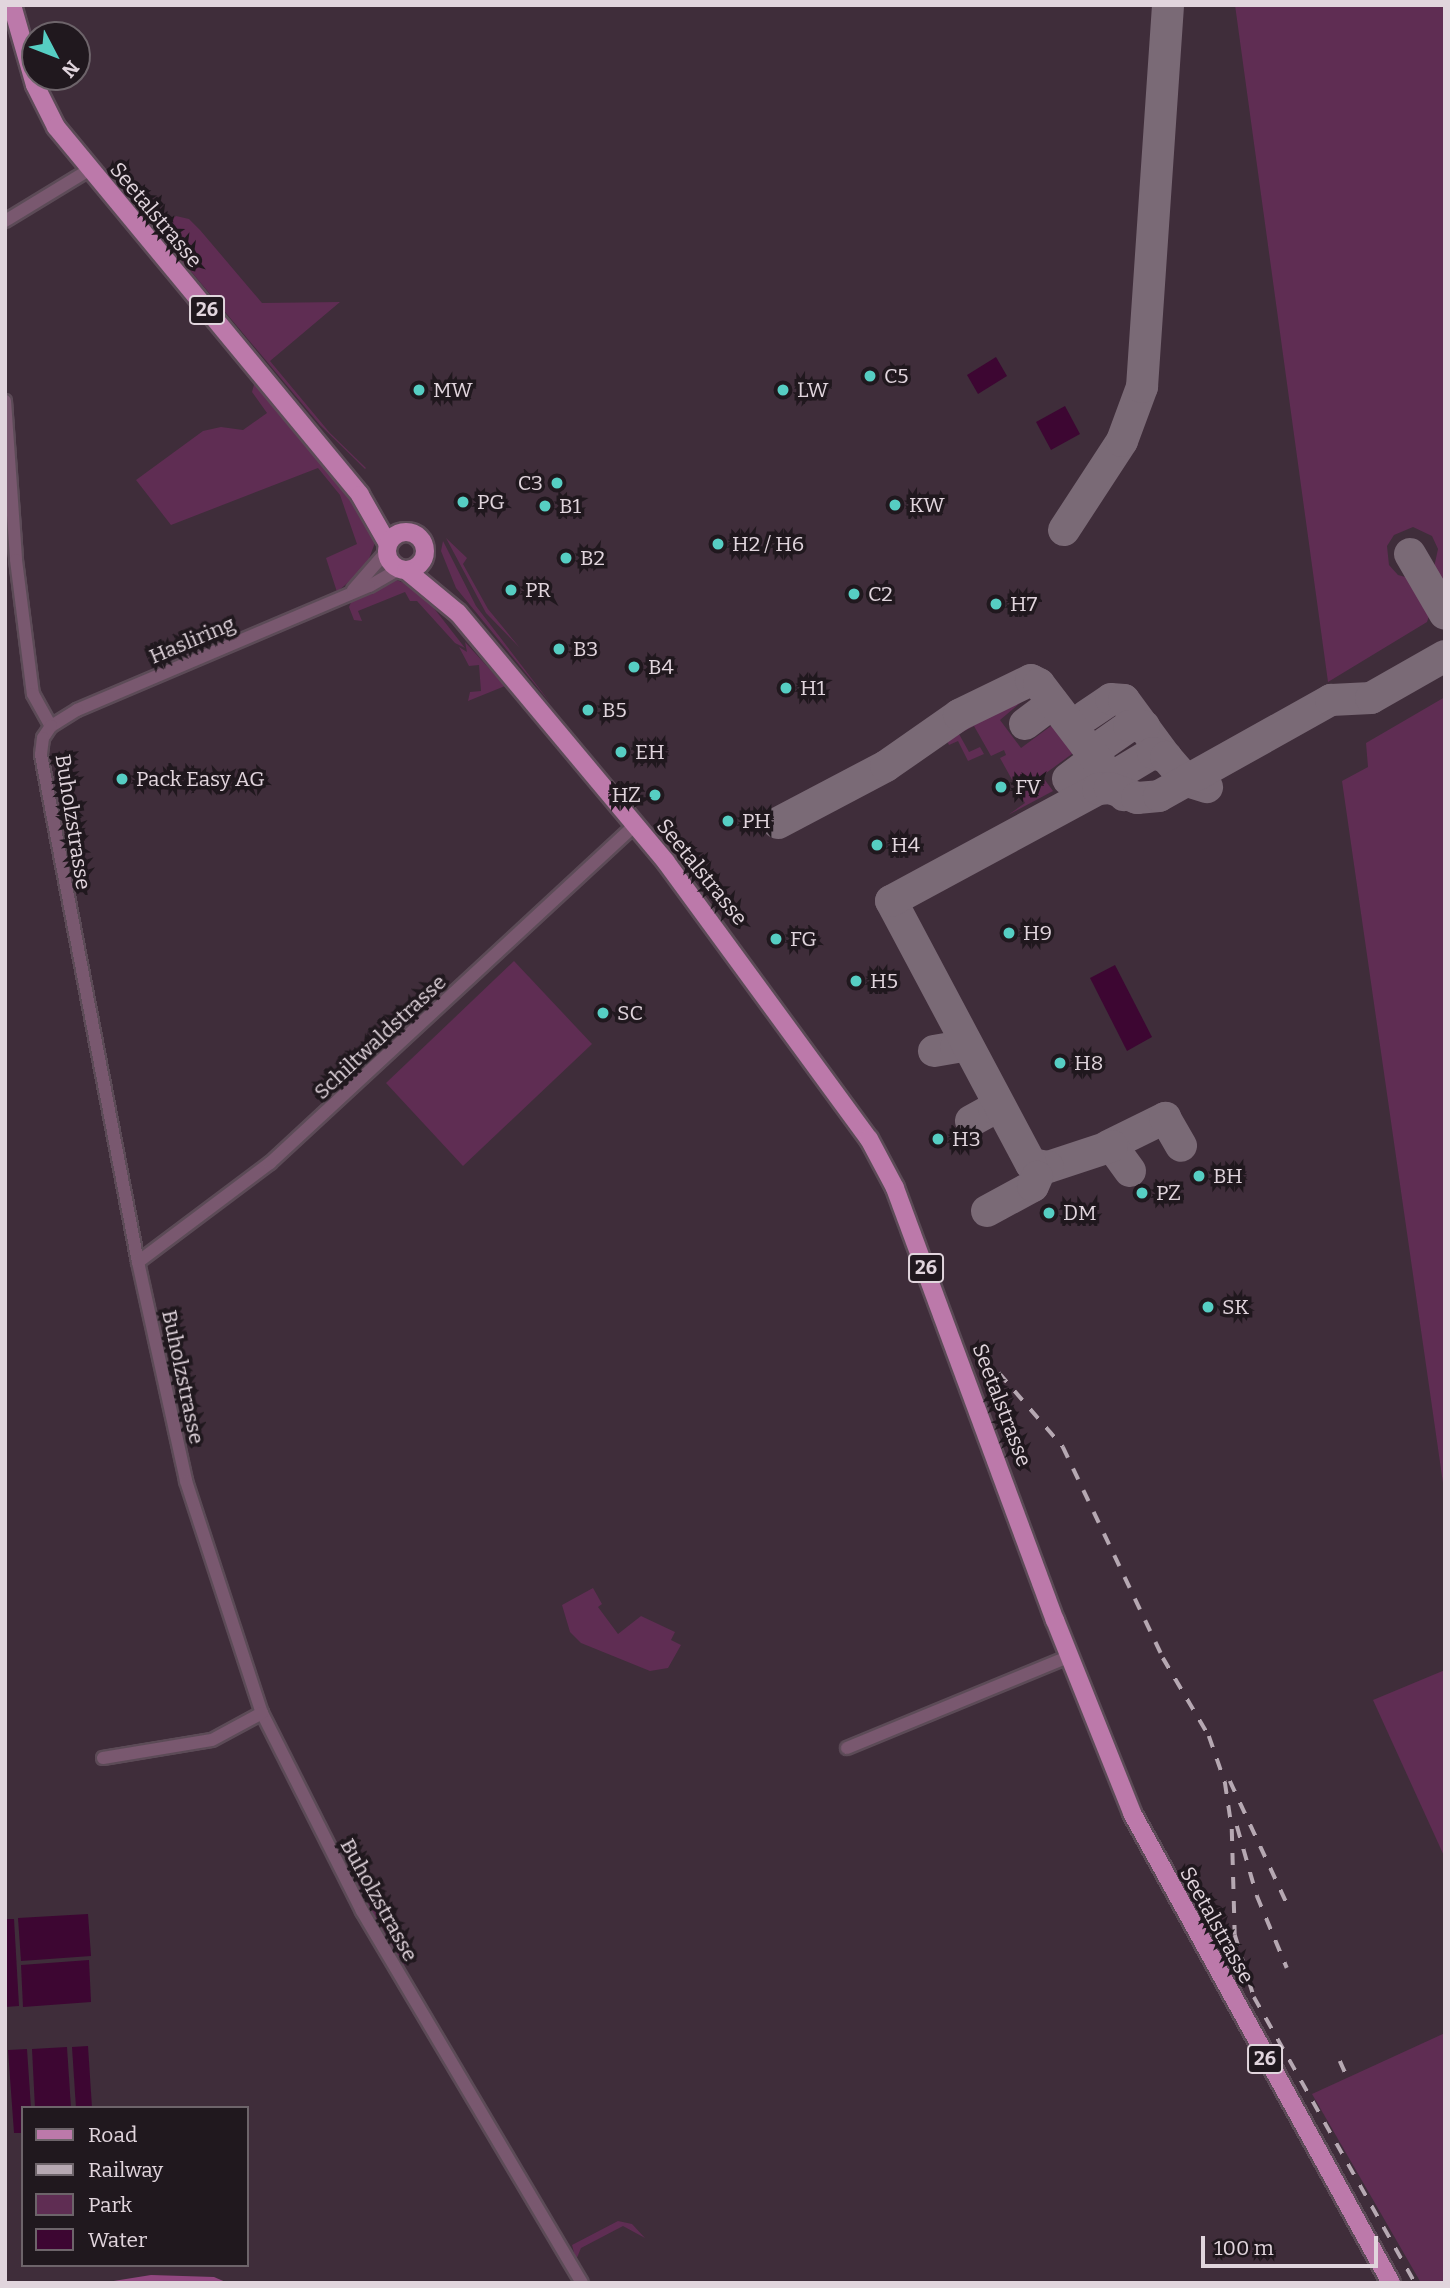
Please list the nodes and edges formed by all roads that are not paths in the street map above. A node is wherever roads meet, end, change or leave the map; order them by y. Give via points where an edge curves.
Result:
1 (12, 5) edge
2 (89, 170) junction
3 (5, 221) edge
4 (5, 401) edge
5 (360, 495) junction
6 (405, 532) junction
7 (387, 547) junction
8 (425, 552) junction
9 (402, 569) junction
10 (350, 593) junction
11 (458, 613) junction
12 (51, 726) junction
13 (635, 825) junction
14 (138, 1262) junction
15 (1070, 1656) junction
16 (262, 1713) junction
17 (847, 1748) dead end
18 (103, 1758) dead end
19 (582, 2283) edge
20 (1391, 2283) edge

1 - 2 main road, Seetalstrasse / 26 via 19,40 41,99
2 - 3 street
2 - 5 main road, Seetalstrasse / 26
4 - 12 street, Buholzstrasse via 16,561 33,694
5 - 6 main road, Seetalstrasse / 26
5 - 7 main road, Seetalstrasse / 26
6 - 7 main road
6 - 8 main road via 420,538
7 - 9 main road
7 - 10 street, Hasliring
8 - 9 main road via 419,564
8 - 11 main road, Seetalstrasse / 26
9 - 10 street, Hasliring
9 - 11 main road, Seetalstrasse / 26
10 - 12 street, Hasliring via 77,710
11 - 13 main road, Seetalstrasse / 26
12 - 14 street, Buholzstrasse via 43,738 41,755 54,837
13 - 14 street, Schiltwaldstrasse via 271,1163
13 - 15 main road, Seetalstrasse / 26 via 718,927 849,1108 887,1172
14 - 16 street, Buholzstrasse via 186,1481
15 - 17 street
15 - 20 main road, Seetalstrasse / 26 via 1120,1784 1166,1879
16 - 18 street via 212,1740
16 - 19 street, Buholzstrasse via 362,1911

